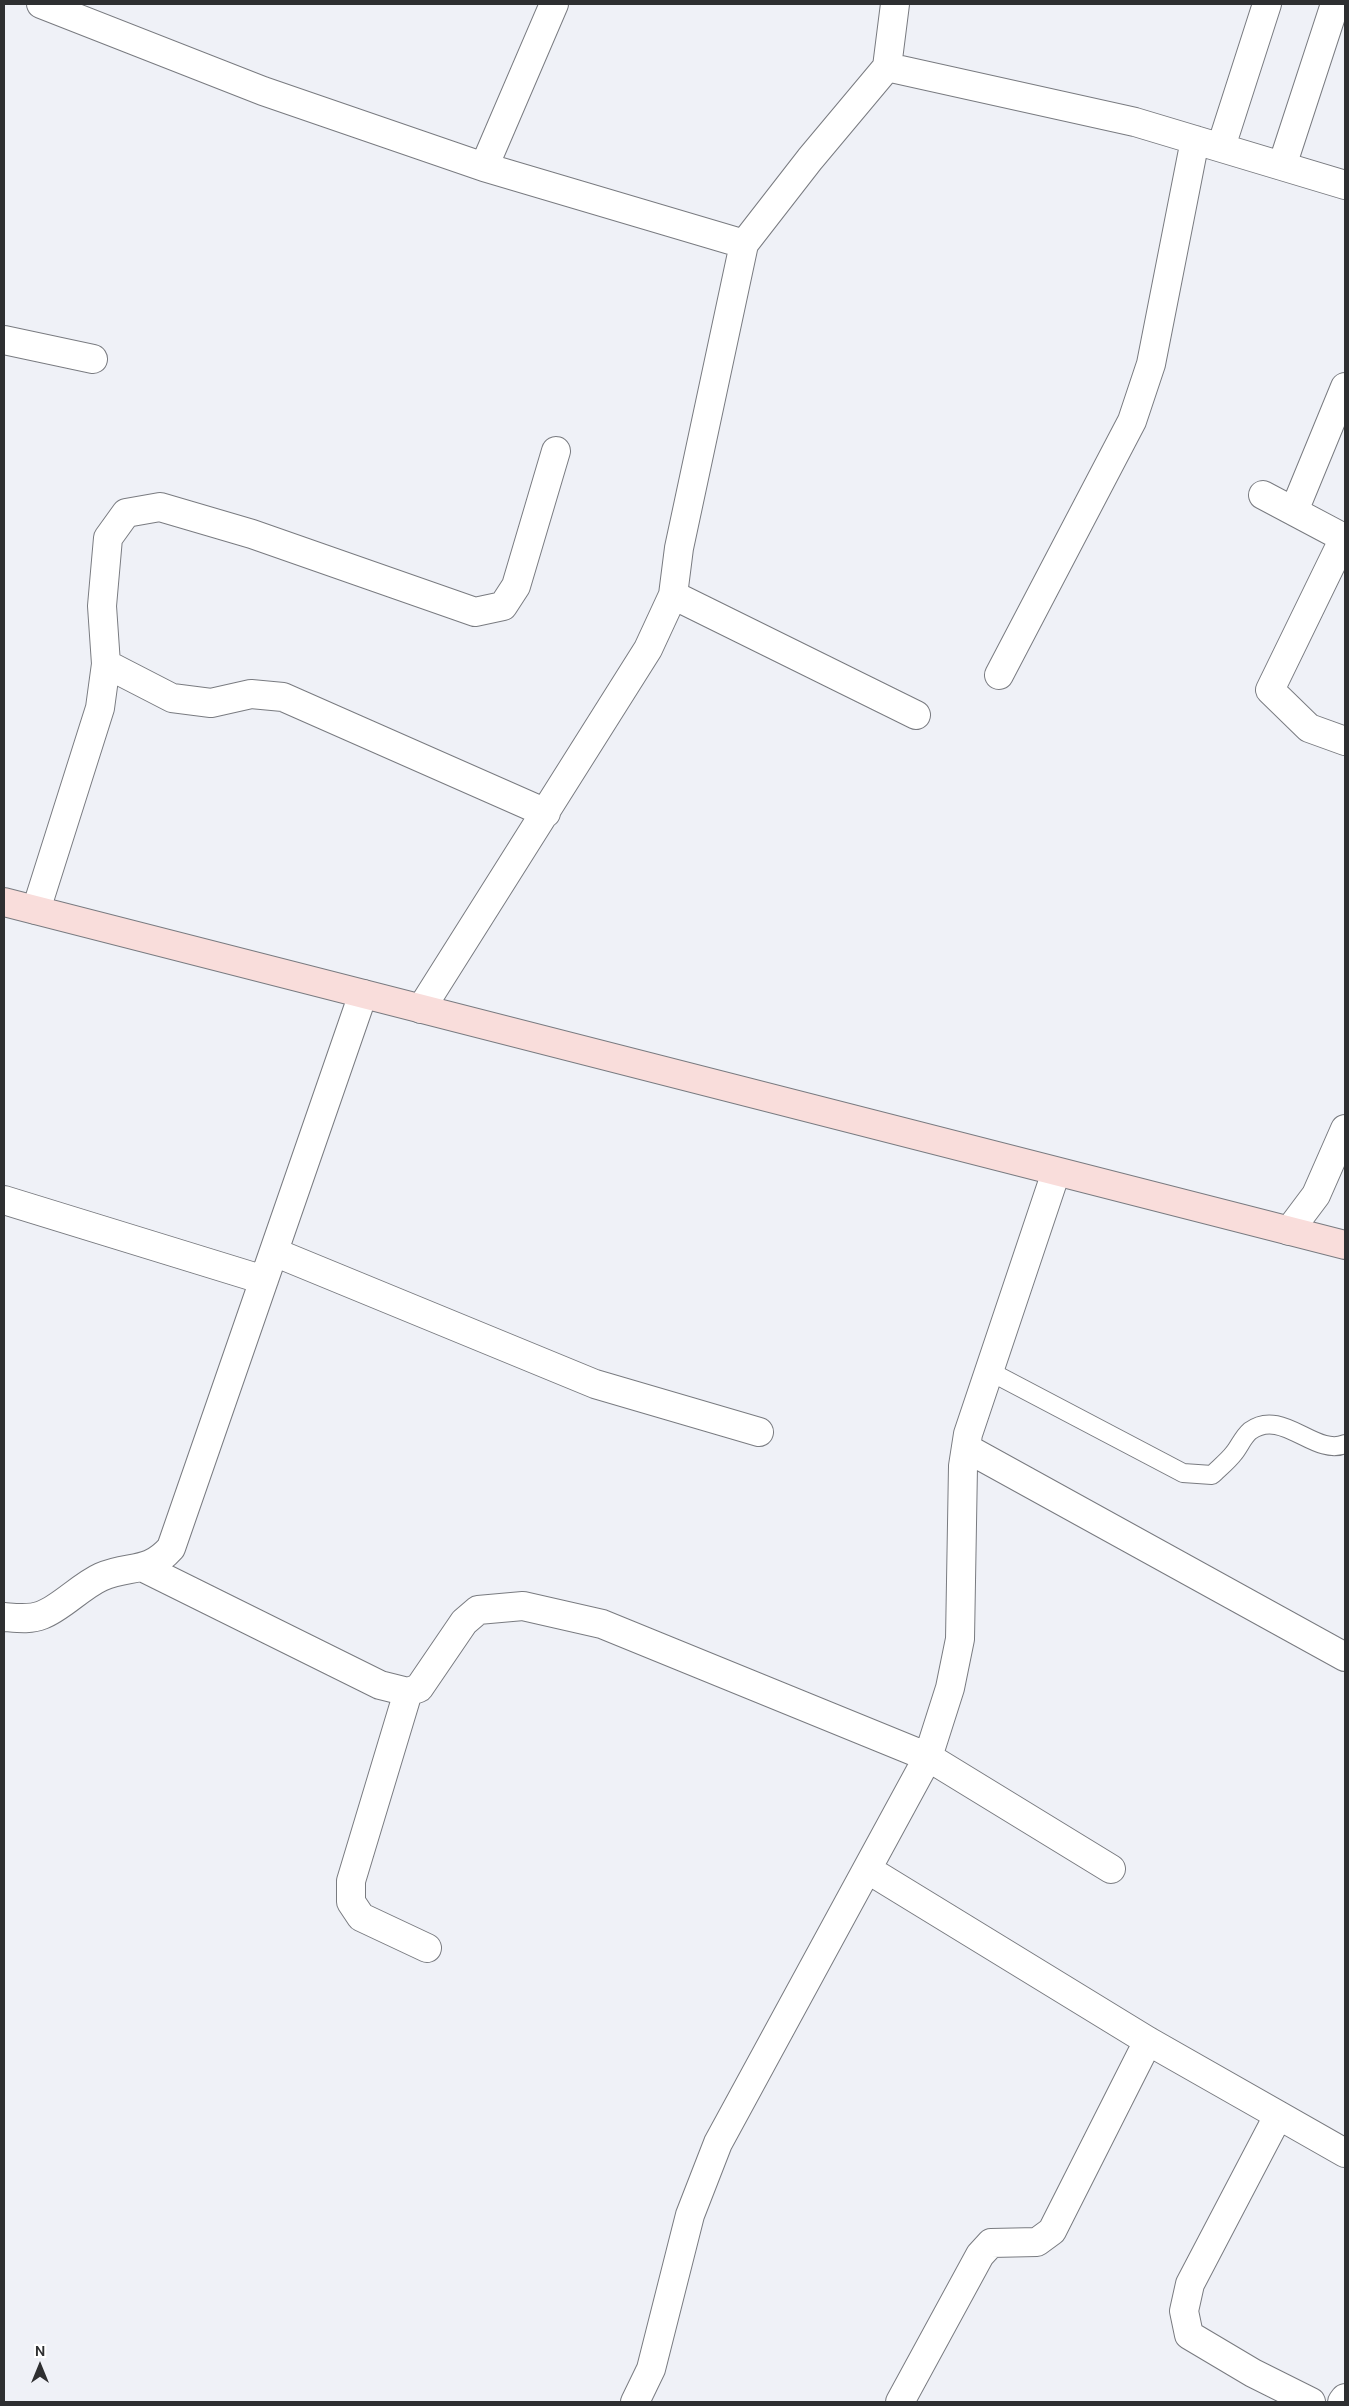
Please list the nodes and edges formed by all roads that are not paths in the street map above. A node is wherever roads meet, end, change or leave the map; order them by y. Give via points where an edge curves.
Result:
1 (41, 4) edge
2 (554, 4) edge
3 (895, 4) edge
4 (1268, 4) edge
5 (1335, 4) edge
6 (887, 67) junction
7 (1194, 140) junction
8 (1221, 147) junction
9 (1282, 166) junction
10 (484, 167) junction
11 (1345, 185) edge
12 (744, 244) junction
13 (4, 340) edge
14 (93, 359) dead end
15 (1345, 387) edge
16 (556, 451) dead end
17 (1263, 495) dead end
18 (1294, 511) junction
19 (673, 595) junction
20 (106, 664) junction
21 (999, 675) dead end
22 (916, 715) dead end
23 (1345, 741) edge
24 (546, 813) junction
25 (4, 902) edge
26 (36, 910) junction
27 (363, 994) junction
28 (421, 1009) junction
29 (1345, 1129) edge
30 (1056, 1172) junction
31 (4, 1200) edge
32 (1289, 1231) junction
33 (1345, 1245) edge
34 (274, 1252) junction
35 (264, 1280) junction
36 (989, 1371) junction
37 (759, 1432) dead end
38 (1345, 1444) edge
39 (966, 1448) junction
40 (144, 1568) junction
41 (4, 1617) edge
42 (1345, 1657) edge
43 (408, 1692) junction
44 (928, 1757) junction
45 (867, 1869) junction
46 (1111, 1869) dead end
47 (427, 1948) dead end
48 (1148, 2041) junction
49 (1278, 2116) junction
50 (1345, 2154) edge
51 (1345, 2398) edge
52 (635, 2402) edge
53 (900, 2402) edge
54 (1311, 2402) edge
55 (1342, 2402) edge

1 - 10 street via 263,91
2 - 10 street
3 - 6 street
4 - 8 street
5 - 9 street
6 - 7 street via 1135,122
6 - 12 street
7 - 8 street
7 - 21 street via 1151,364 1132,421
8 - 9 street
9 - 11 street
10 - 12 street
12 - 19 street via 679,548
13 - 14 street
15 - 18 street
16 - 20 street via 516,586 504,606 475,612 252,534 160,507 126,513 108,538 102,606
17 - 18 street
18 - 23 street via 1344,538 1270,690 1309,728
19 - 22 street
19 - 24 street via 648,649
20 - 24 street via 172,698 211,703 251,694 283,697
20 - 26 street via 100,708
24 - 28 street
25 - 26 street
26 - 27 street
27 - 28 street
27 - 34 street
28 - 30 street
29 - 32 street via 1316,1195
30 - 32 street
30 - 36 street
31 - 35 street
32 - 33 street
34 - 35 street
34 - 37 street via 595,1384
35 - 40 street via 171,1548 160,1560
36 - 38 lane via 1183,1473 1212,1475 1233,1455 1249,1432 1263,1424 1284,1427 1324,1445
36 - 39 street
39 - 42 street
39 - 44 street via 960,1639 950,1688
40 - 41 street via 102,1577 44,1615 28,1619
40 - 43 street via 380,1685
43 - 44 street via 419,1688 426,1680 464,1622 478,1610 523,1606 602,1624
43 - 47 street via 351,1881 351,1902 361,1917
44 - 45 street
44 - 46 street
45 - 48 street
45 - 52 street via 718,2143 690,2215 651,2369
48 - 49 street
48 - 53 street via 1052,2232 1037,2242 991,2243 980,2255
49 - 50 street
49 - 54 street via 1190,2284 1184,2311 1189,2335 1253,2373
51 - 55 street

